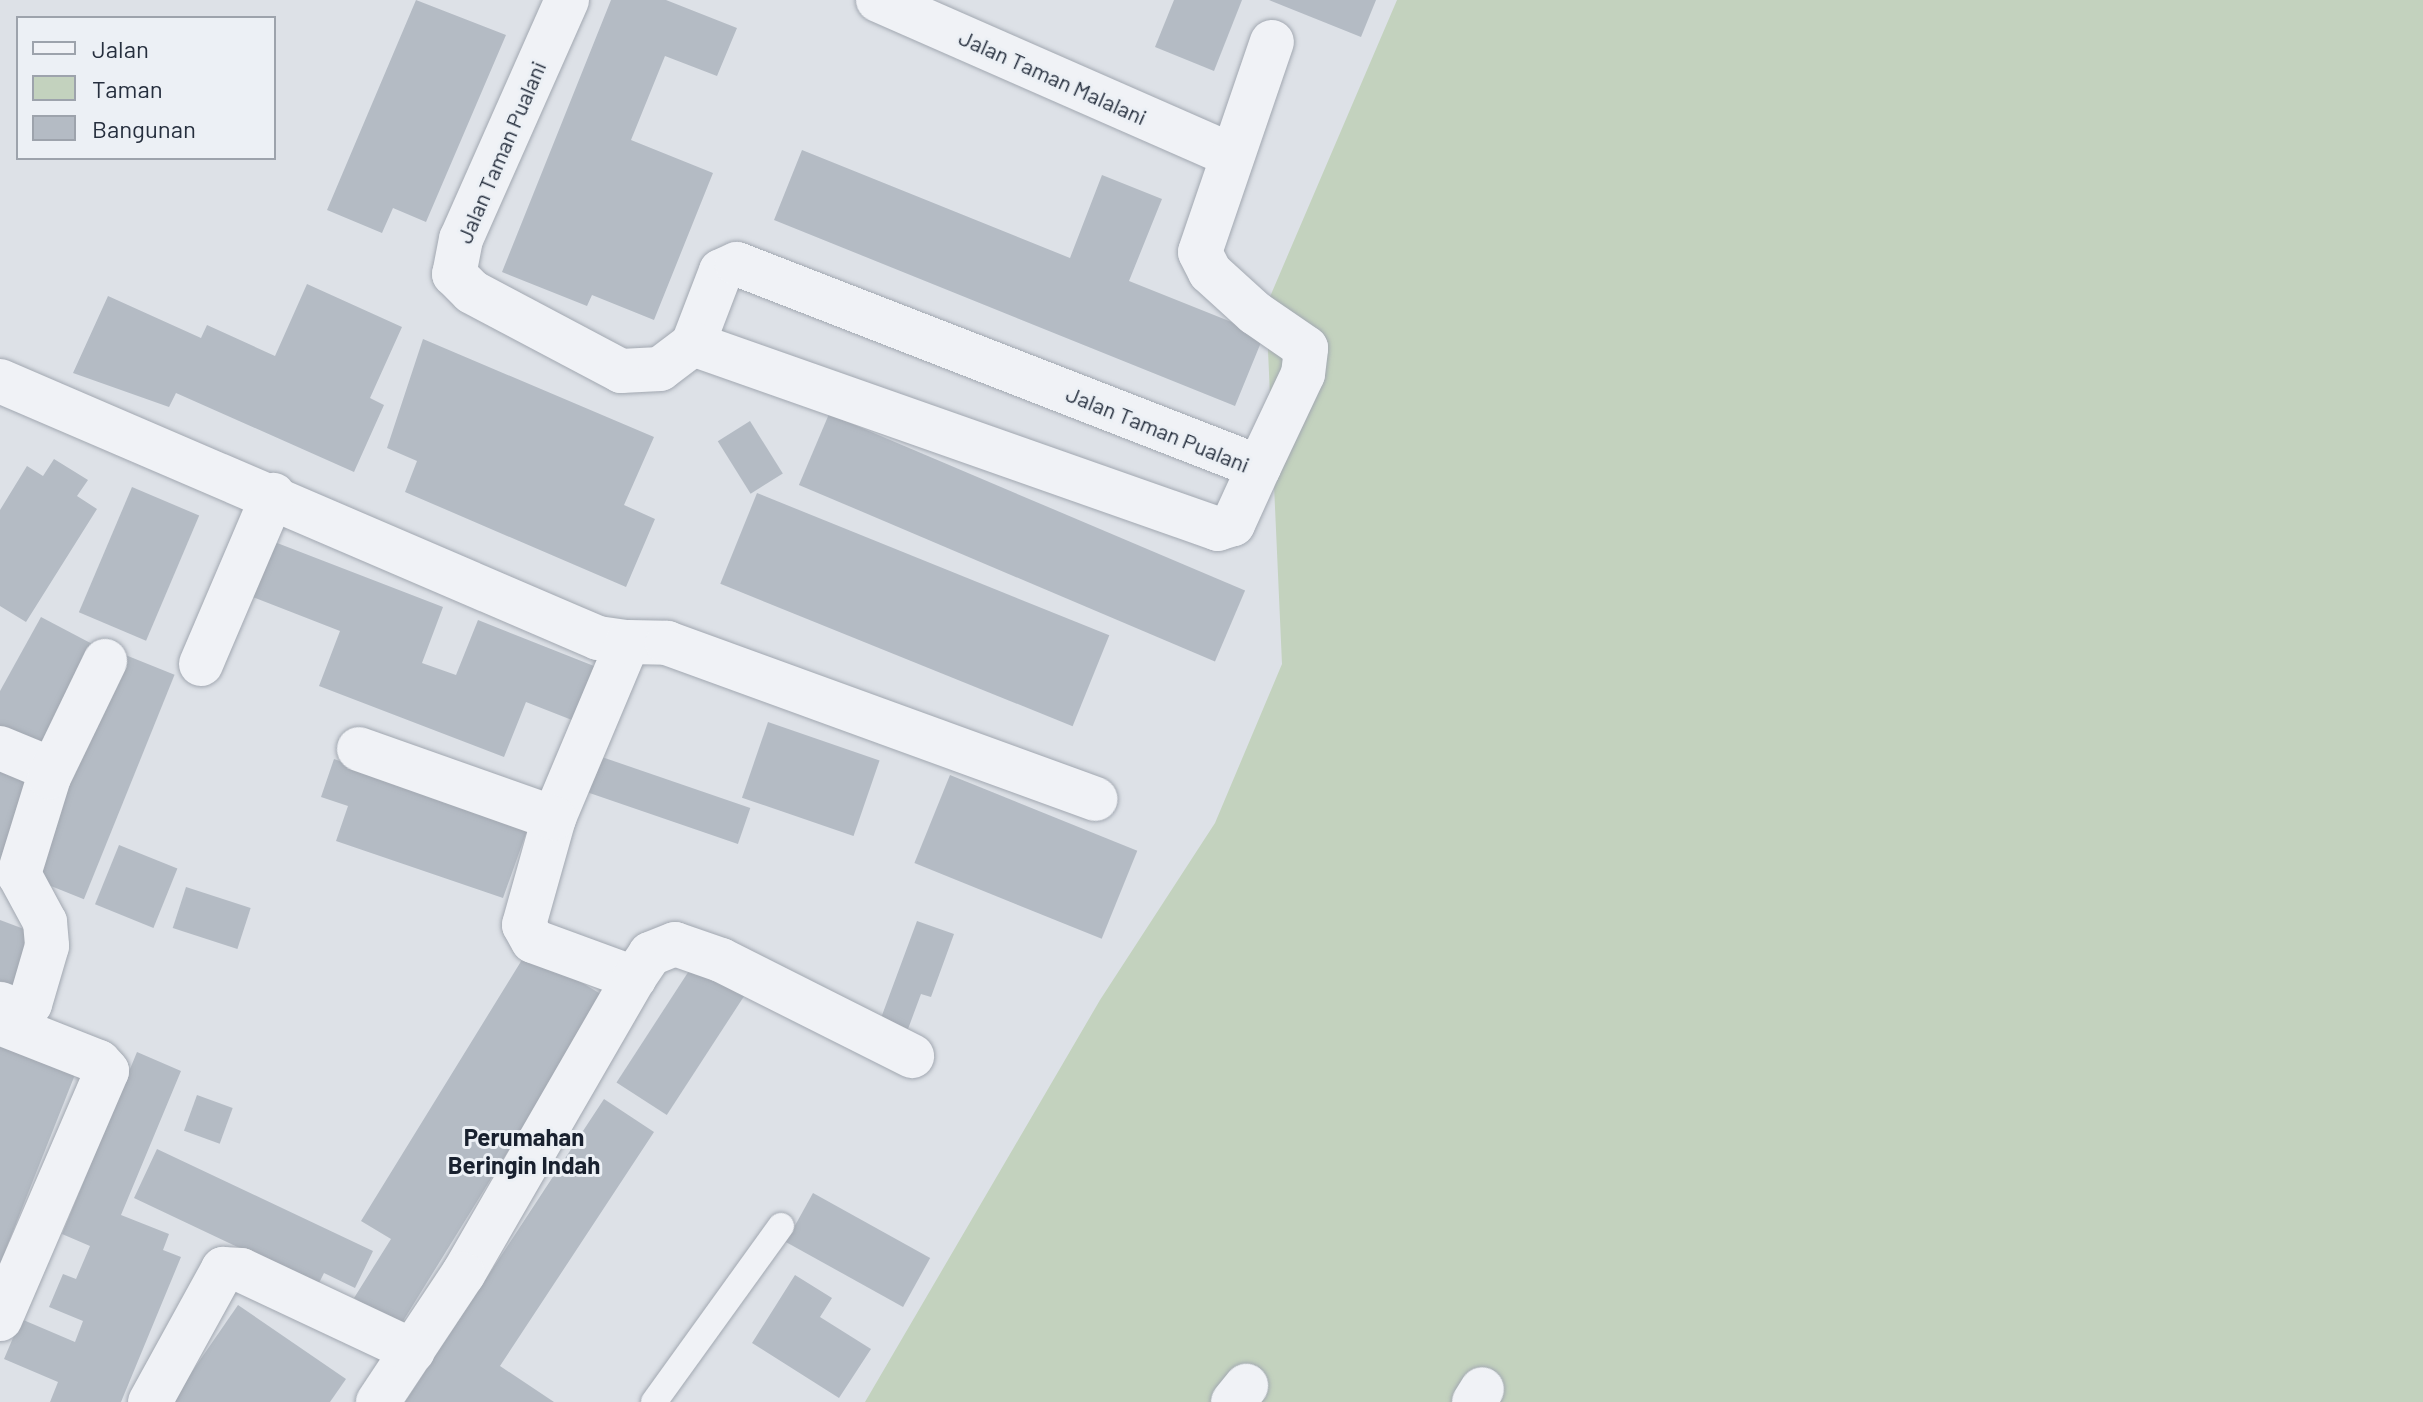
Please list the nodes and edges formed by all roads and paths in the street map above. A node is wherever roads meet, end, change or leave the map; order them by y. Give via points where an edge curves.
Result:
1 (567, 0) edge
2 (878, 0) edge
3 (1272, 42) dead end
4 (1229, 154) junction
5 (693, 344) junction
6 (0, 381) edge
7 (1259, 467) junction
8 (273, 495) junction
9 (628, 642) junction
10 (105, 661) dead end
11 (201, 664) dead end
12 (0, 748) edge
13 (359, 749) dead end
14 (49, 777) junction
15 (1095, 799) dead end
16 (554, 818) junction
17 (634, 978) junction
18 (10, 1010) edge
19 (912, 1056) dead end
20 (781, 1226) dead end
21 (0, 1319) edge
22 (413, 1351) junction
23 (150, 1402) edge
24 (378, 1402) edge
25 (654, 1402) edge

1 - 5 street, Jalan Taman Pualani via 461,239 454,274 472,292 621,371 660,369
2 - 4 street, Jalan Taman Malalani
3 - 4 street
4 - 7 street via 1201,260 1255,313 1306,348 1303,374
5 - 7 street, Jalan Taman Pualani via 1218,529 1233,524
5 - 7 street, Jalan Taman Pualani via 721,271 737,264
6 - 8 street
8 - 9 street via 598,638
8 - 11 street
9 - 15 street via 667,643
9 - 16 street
10 - 14 street
12 - 14 street via 41,765
13 - 16 street
14 - 18 street via 19,874 48,932
16 - 17 street via 525,932
17 - 19 street via 650,954 675,944 721,960
17 - 22 street
18 - 21 street via 107,1071
20 - 25 lane
22 - 23 street via 241,1270 223,1269
22 - 24 street

